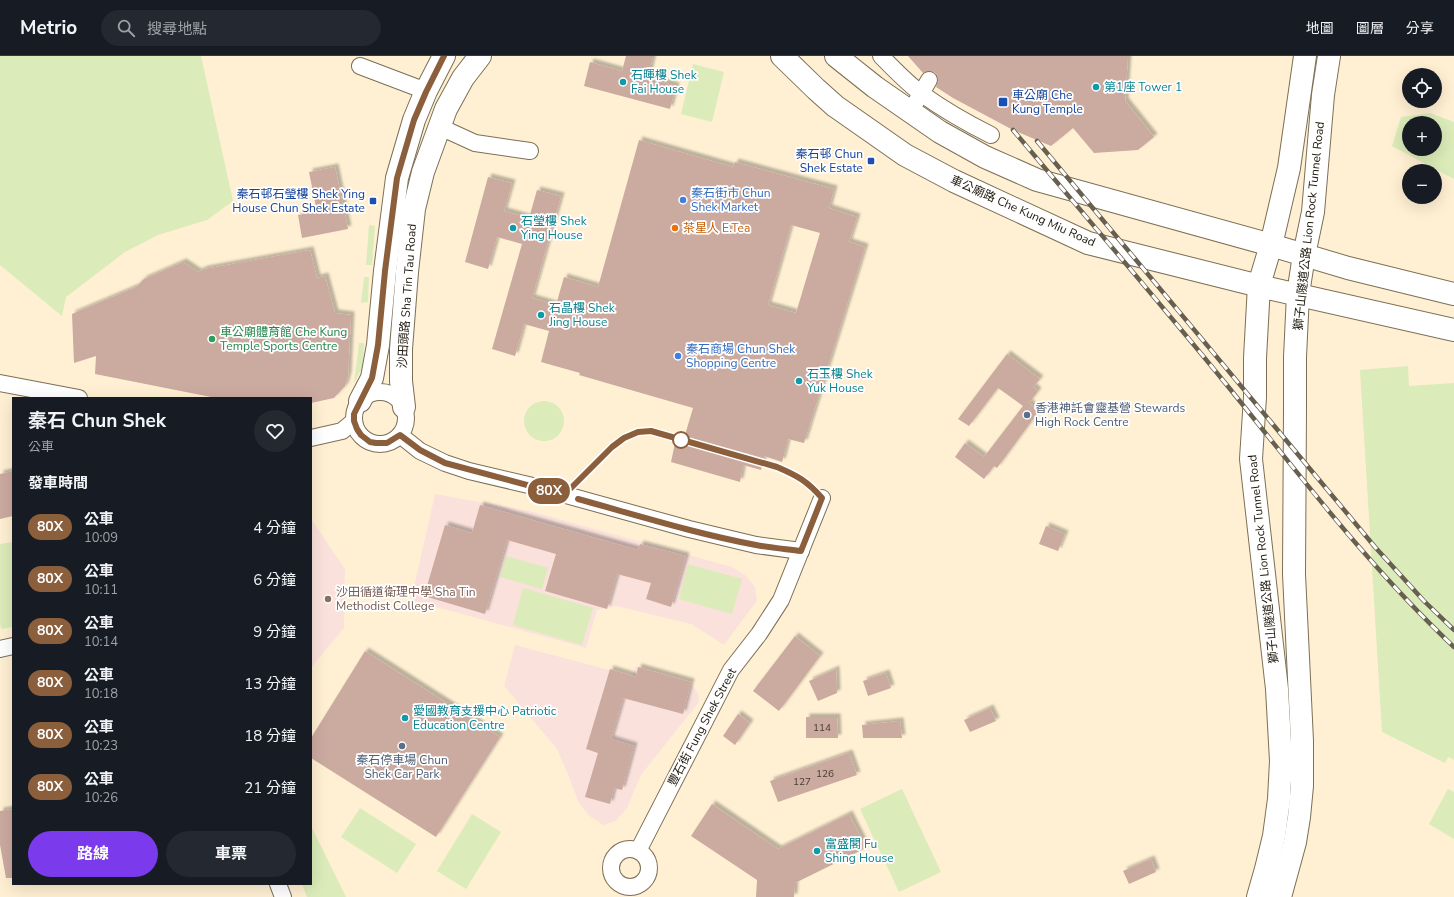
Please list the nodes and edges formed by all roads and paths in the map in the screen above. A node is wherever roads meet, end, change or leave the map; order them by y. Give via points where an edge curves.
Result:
1 (444, 56) edge
2 (480, 56) edge
3 (782, 56) edge
4 (836, 56) edge
5 (881, 56) edge
6 (1305, 56) edge
7 (1329, 56) edge
8 (360, 66) dead end
9 (925, 87) junction
10 (426, 92) junction
11 (911, 112) junction
12 (440, 127) junction
13 (991, 135) dead end
14 (530, 151) dead end
15 (1271, 245) junction
16 (1304, 255) junction
17 (1259, 285) junction
18 (1298, 294) junction
19 (1454, 294) edge
20 (1454, 330) edge
21 (0, 383) edge
22 (74, 397) edge
23 (404, 408) junction
24 (357, 411) junction
25 (400, 435) junction
26 (312, 438) edge
27 (822, 498) dead end
28 (801, 551) junction
29 (12, 646) edge
30 (0, 649) edge
31 (638, 851) dead end
32 (278, 885) edge
33 (283, 897) edge
34 (1258, 897) edge
35 (1280, 897) edge

1 - 10 main road, 沙田頭路 Sha Tin Tau Road
2 - 12 main road, 沙田頭路 Sha Tin Tau Road via 463,78 446,109
3 - 17 main road, 車公廟路 Che Kung Miu Road via 835,106 905,155 954,181 1088,243
4 - 11 main road via 875,88
5 - 9 street via 900,76
6 - 15 main road, 獅子山隧道公路 Lion Rock Tunnel Road via 1289,168
7 - 16 main road, 獅子山隧道公路 Lion Rock Tunnel Road via 1313,212
8 - 10 street
9 - 11 street
9 - 13 street via 965,121
10 - 24 main road, 沙田頭路 Sha Tin Tau Road via 412,127 397,178 378,345 372,378
11 - 15 main road via 940,132 985,157 1038,180
12 - 14 street via 475,143
12 - 23 main road, 沙田頭路 Sha Tin Tau Road via 423,172 414,209 406,272 401,349
15 - 16 main road
15 - 17 main road, 獅子山隧道公路 Lion Rock Tunnel Road
16 - 18 main road, 獅子山隧道公路 Lion Rock Tunnel Road
16 - 19 main road
17 - 18 main road, 車公廟路 Che Kung Miu Road
17 - 34 main road, 獅子山隧道公路 Lion Rock Tunnel Road via 1251,459 1277,690 1281,761 1274,836
18 - 20 main road, 車公廟路 Che Kung Miu Road
18 - 35 main road, 獅子山隧道公路 Lion Rock Tunnel Road via 1295,357 1294,574 1302,786 1295,842
21 - 22 street
23 - 24 street, 沙田頭路 Sha Tin Tau Road via 399,400 390,394 380,392 370,394
23 - 25 street, 沙田頭路 Sha Tin Tau Road via 406,422
24 - 25 street via 361,435 370,442 387,443
24 - 26 street, 沙田頭路 Sha Tin Tau Road via 342,431
25 - 28 street via 439,460 469,471 696,531 756,545
27 - 28 street, 豐石街 Fung Shek Street
28 - 31 street, 豐石街 Fung Shek Street via 781,600 731,670
29 - 30 street
32 - 33 street

